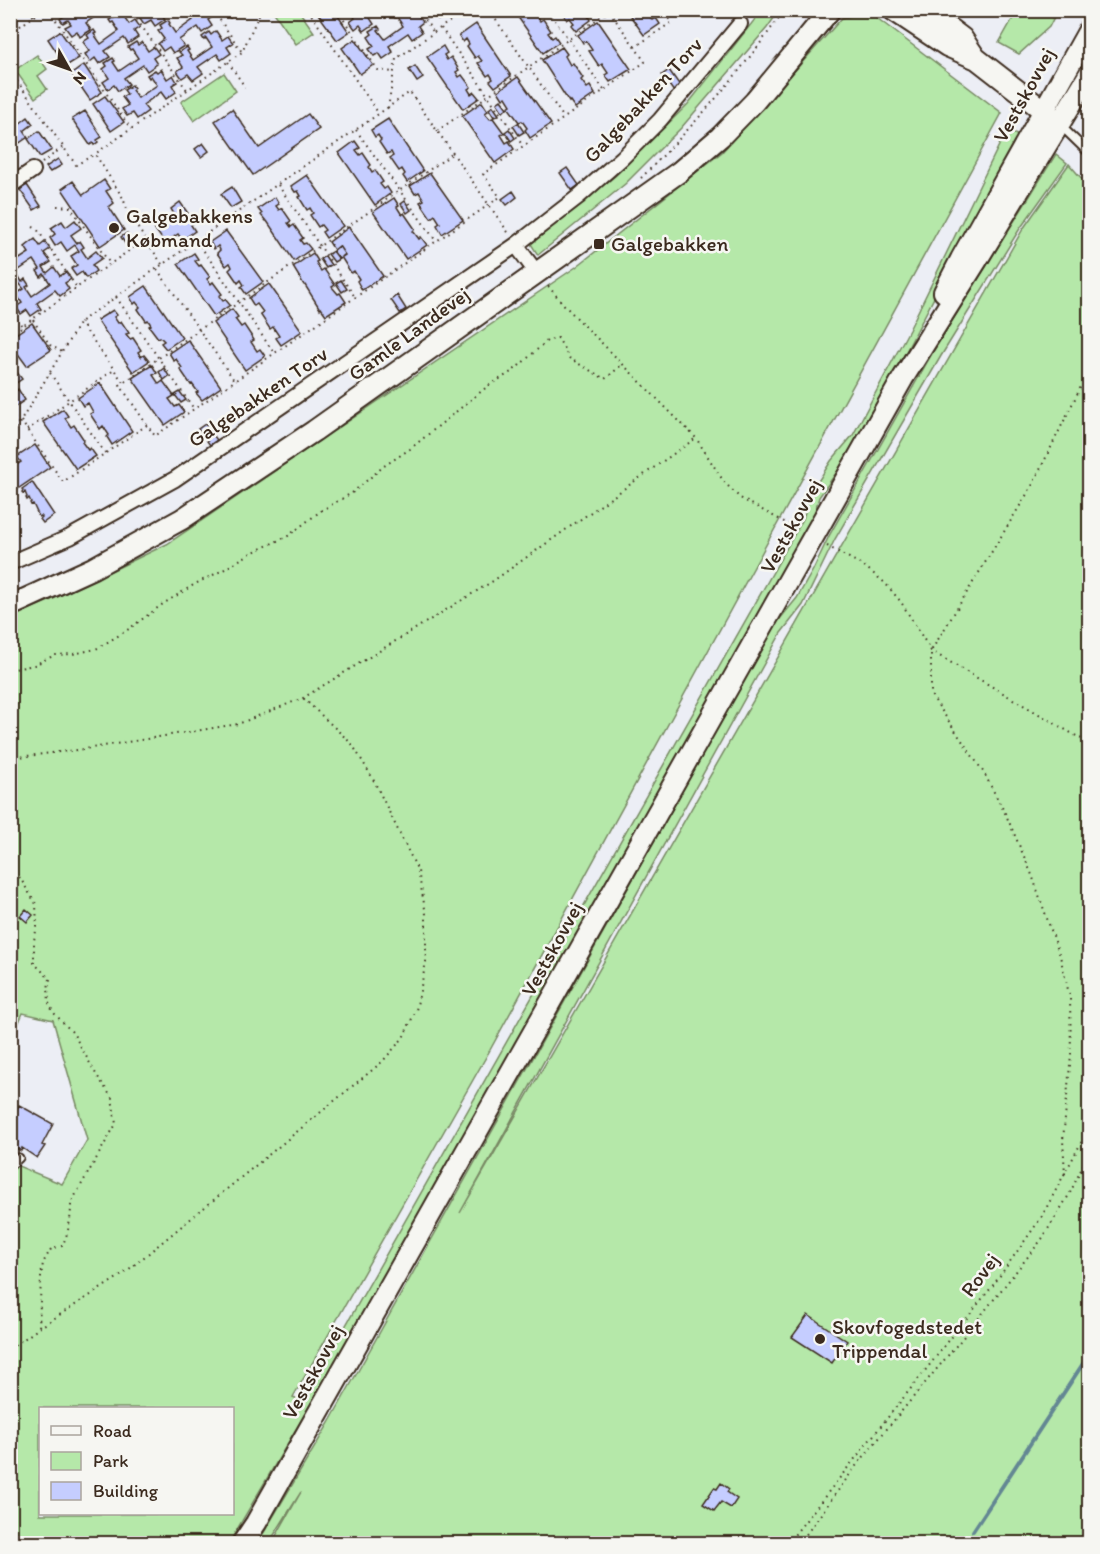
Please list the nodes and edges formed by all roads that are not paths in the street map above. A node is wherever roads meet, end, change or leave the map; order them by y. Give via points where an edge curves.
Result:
1 (816, 10) edge
2 (830, 10) edge
3 (893, 10) edge
4 (925, 10) edge
5 (740, 24) dead end
6 (1089, 28) edge
7 (797, 49) junction
8 (977, 59) junction
9 (1089, 74) edge
10 (1043, 110) junction
11 (1060, 124) junction
12 (1089, 154) edge
13 (33, 170) road end
14 (10, 186) edge
15 (516, 245) junction
16 (536, 272) junction
17 (903, 378) junction
18 (10, 563) edge
19 (10, 606) edge
20 (19, 1158) dead end
21 (10, 1166) edge
22 (242, 1544) edge

1 - 7 street, Gamle Landevej
2 - 7 street, Gamle Landevej
3 - 8 street via 947,46
4 - 8 street via 962,38
5 - 15 street, Galgebakken Torv via 660,120 617,163
6 - 10 street, Vestskovvej
7 - 16 street, Gamle Landevej via 720,137 679,172
8 - 10 street
9 - 11 street, Vestskovvej
10 - 11 street
10 - 17 street, Vestskovvej via 961,259
11 - 12 lane
11 - 17 street, Vestskovvej
13 - 14 street
15 - 16 street
15 - 18 street, Galgebakken Torv via 175,479 70,537
16 - 19 street, Gamle Landevej via 314,431 182,519 93,568
17 - 22 street, Vestskovvej
20 - 21 lane

